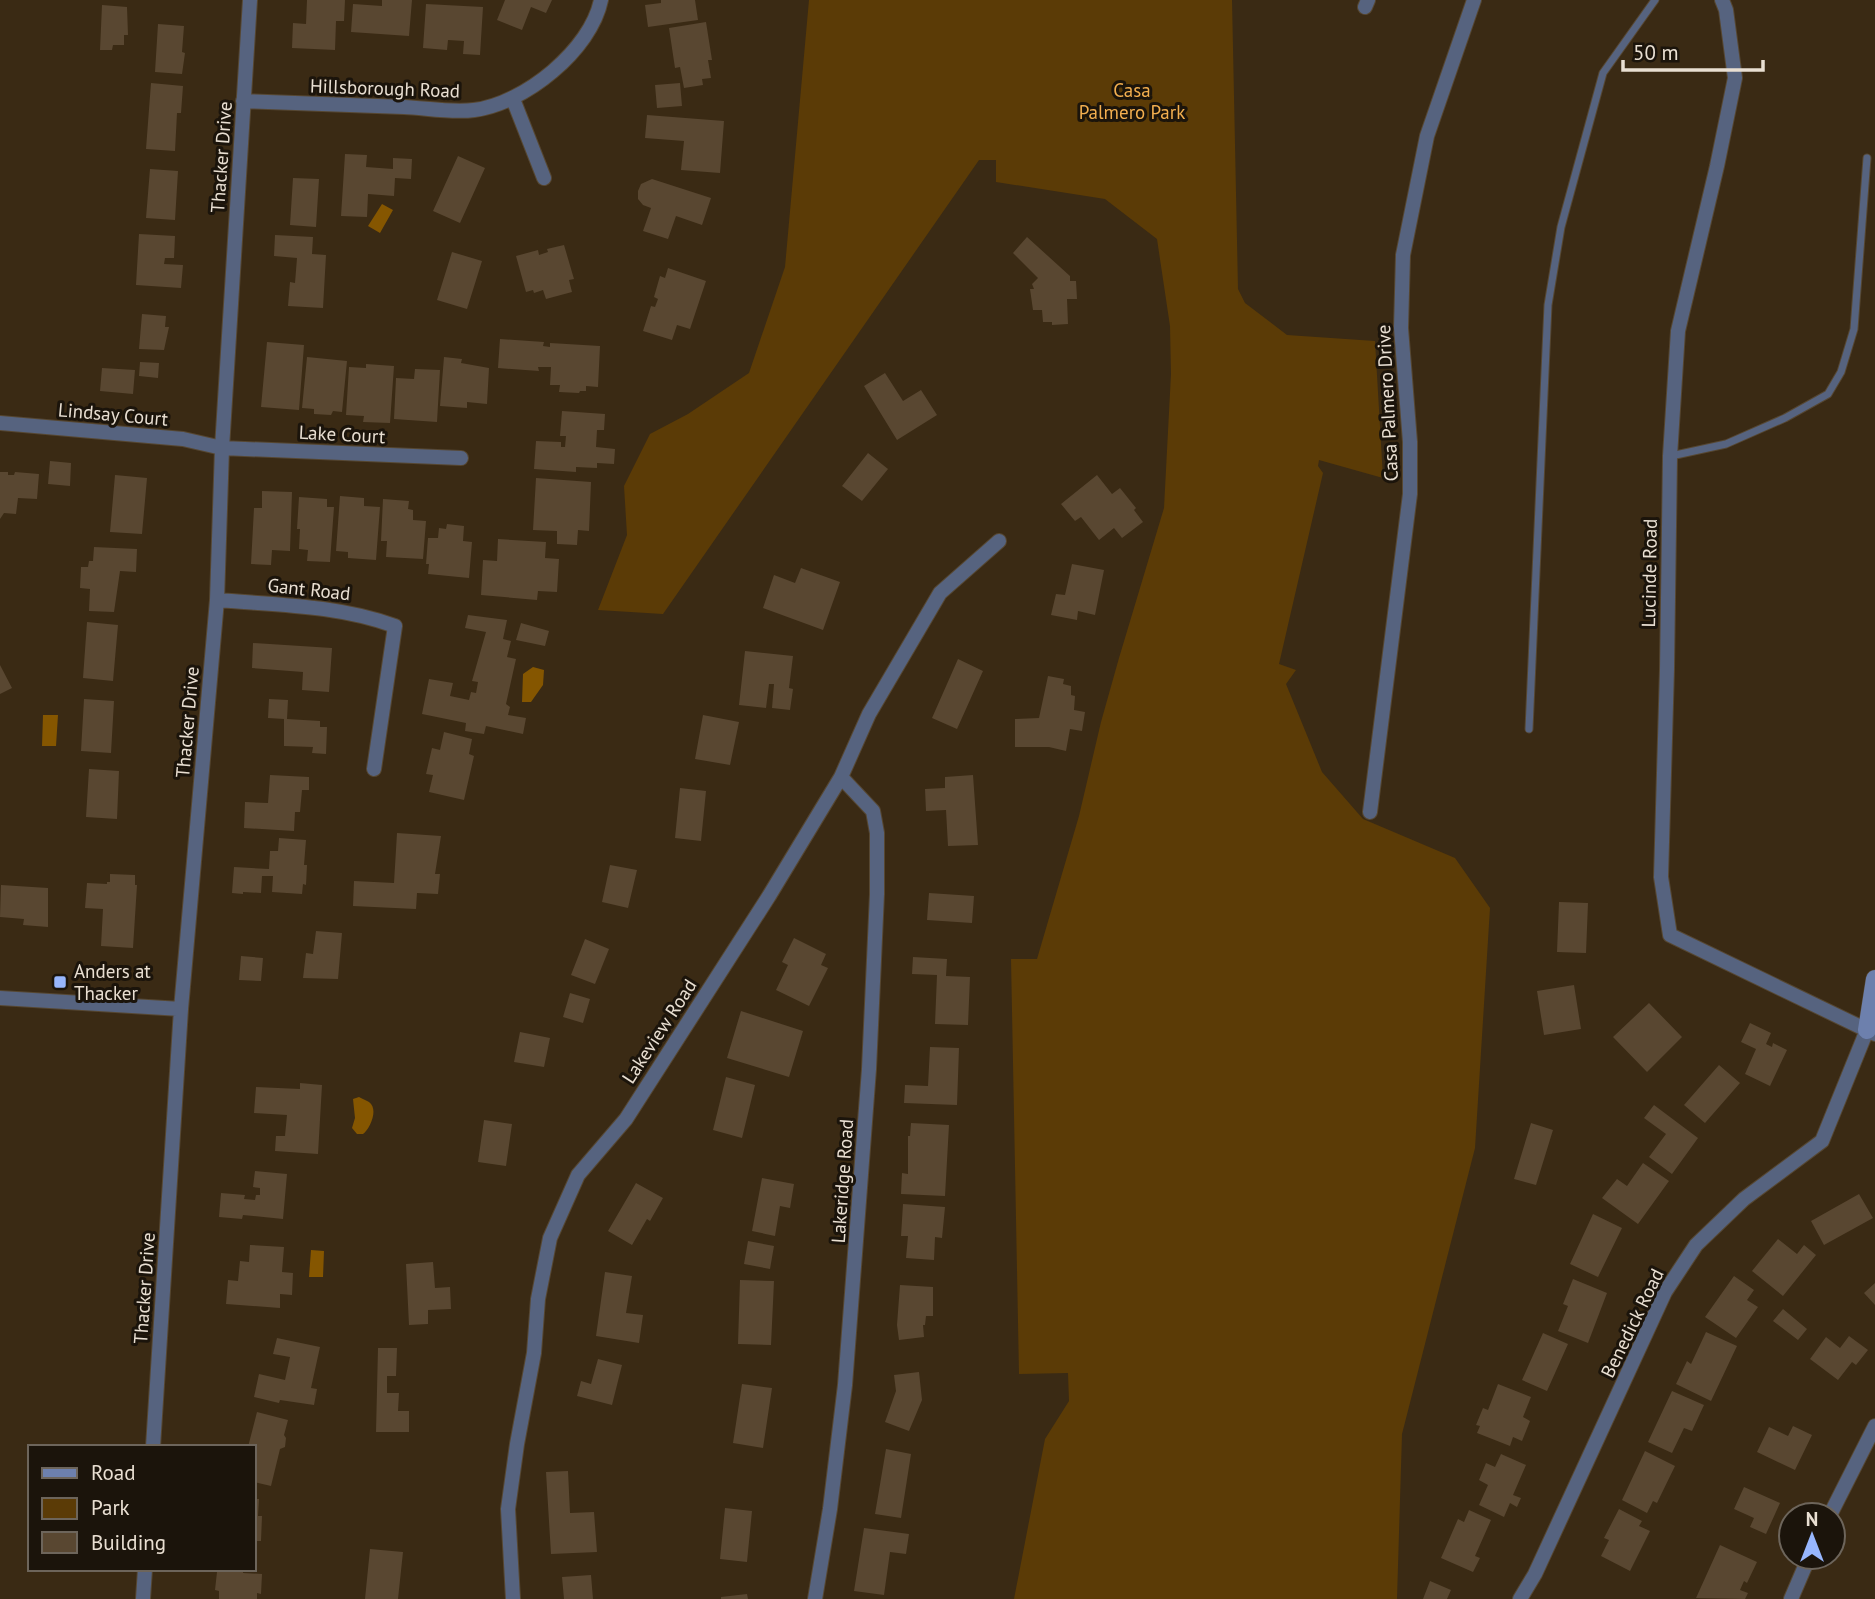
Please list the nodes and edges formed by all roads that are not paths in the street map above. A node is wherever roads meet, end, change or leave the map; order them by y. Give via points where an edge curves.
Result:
1 (250, 0) edge
2 (600, 0) edge
3 (1474, 0) edge
4 (1655, 0) edge
5 (1722, 0) edge
6 (513, 99) junction
7 (243, 101) junction
8 (1867, 158) dead end
9 (544, 178) dead end
10 (0, 423) edge
11 (222, 448) junction
12 (1670, 456) junction
13 (461, 458) dead end
14 (999, 541) dead end
15 (217, 600) junction
16 (1529, 729) dead end
17 (374, 769) dead end
18 (841, 777) junction
19 (1370, 812) dead end
20 (1875, 979) edge
21 (0, 998) edge
22 (180, 1009) junction
23 (1871, 1032) edge
24 (1875, 1426) edge
25 (153, 1445) edge
26 (1837, 1501) edge
27 (145, 1571) edge
28 (1803, 1571) edge
29 (143, 1599) edge
30 (513, 1599) edge
31 (815, 1599) edge
32 (1520, 1599) edge
33 (1791, 1599) edge

1 - 7 street, Thacker Drive
2 - 6 street, Hillsborough Road via 597,17 573,52
3 - 19 street, Casa Palmero Drive via 1427,136 1404,255 1401,328 1410,494
4 - 16 lane via 1602,73 1561,227 1548,305
5 - 12 street, Lucinde Road via 1735,78 1678,331
6 - 7 street, Hillsborough Road via 474,110
6 - 9 street
7 - 11 street, Thacker Drive
8 - 12 lane via 1854,329 1841,372 1828,394 1726,444
10 - 11 street, Lindsay Court via 183,439
11 - 13 street, Lake Court
11 - 15 street, Thacker Drive
12 - 23 street, Lucinde Road via 1661,877 1670,935
14 - 18 street, Lakeview Road via 940,593 869,714
15 - 17 street, Gant Road via 329,609 395,625
15 - 22 street, Thacker Drive
18 - 30 street, Lakeview Road via 626,1119 578,1175 550,1238 508,1509
18 - 31 street, Lakeridge Road via 873,811 877,894 869,1069 843,1409
20 - 23 street
21 - 22 street
22 - 25 street, Thacker Drive
23 - 32 street, Benedick Road via 1822,1141 1744,1199 1696,1245 1665,1292
24 - 26 street
27 - 29 street
28 - 33 street

